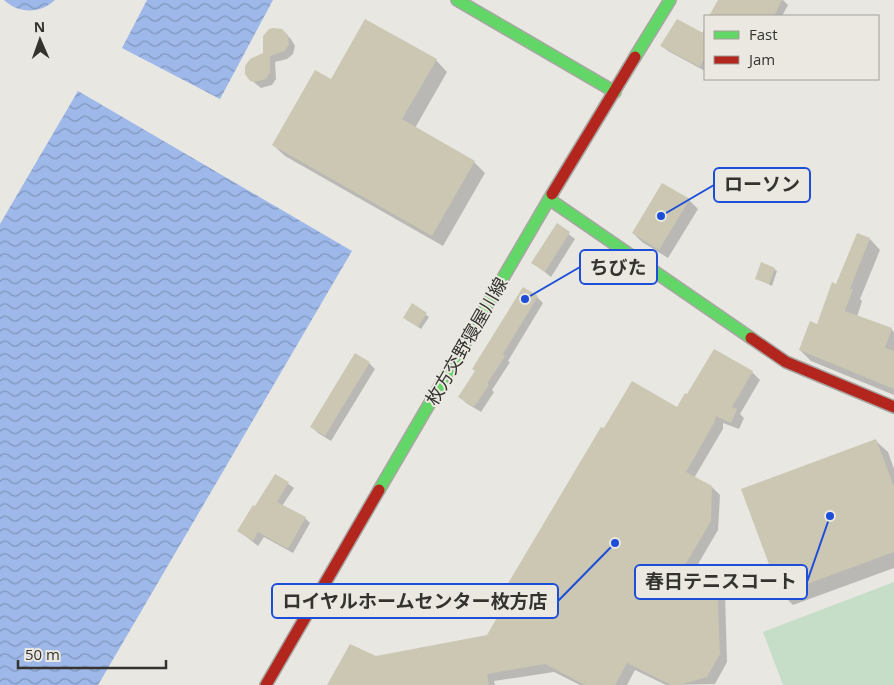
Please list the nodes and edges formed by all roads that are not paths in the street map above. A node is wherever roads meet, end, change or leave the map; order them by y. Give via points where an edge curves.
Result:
1 (457, 0) edge
2 (670, 0) edge
3 (615, 92) junction
4 (549, 199) junction
5 (894, 407) edge
6 (266, 685) edge

1 - 3 main road
2 - 3 main road, 枚方交野寝屋川線
3 - 4 main road, 枚方交野寝屋川線
4 - 5 main road via 786,362
4 - 6 main road, 枚方交野寝屋川線

